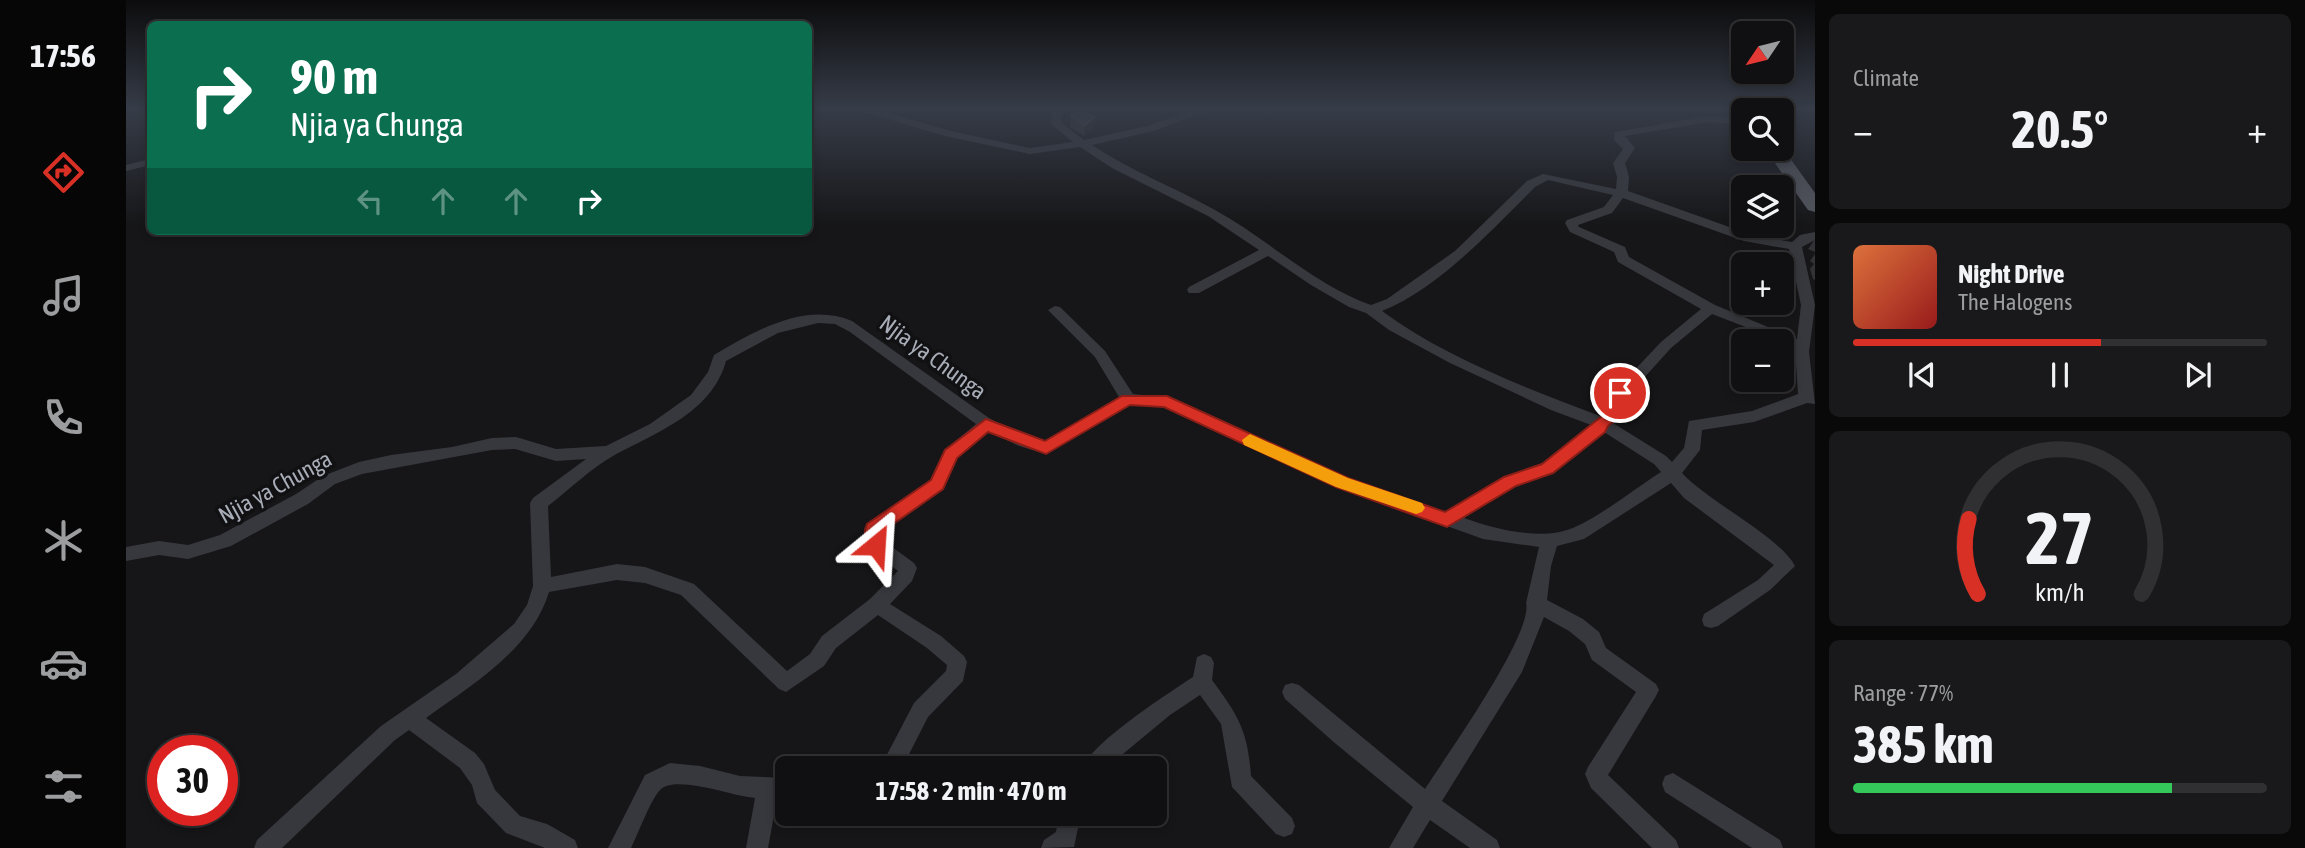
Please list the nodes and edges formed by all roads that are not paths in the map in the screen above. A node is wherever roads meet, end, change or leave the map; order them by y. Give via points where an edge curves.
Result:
1 (1014, 148) edge
2 (1060, 148) edge
3 (1090, 148) edge
4 (1629, 148) edge
5 (1794, 157) edge
6 (1783, 161) edge
7 (147, 163) edge
8 (126, 168) edge
9 (1815, 188) edge
10 (1620, 194) junction
11 (1815, 206) edge
12 (1815, 236) edge
13 (1795, 247) junction
14 (1268, 251) junction
15 (1194, 290) dead end
16 (1710, 308) junction
17 (1055, 310) dead end
18 (1371, 310) junction
19 (1803, 347) junction
20 (1811, 398) edge
21 (1128, 400) junction
22 (1601, 423) junction
23 (986, 424) junction
24 (608, 452) junction
25 (1671, 474) junction
26 (1447, 520) junction
27 (1550, 540) junction
28 (126, 554) edge
29 (542, 586) junction
30 (1535, 603) junction
31 (877, 605) junction
32 (1711, 620) dead end
33 (1292, 692) dead end
34 (409, 719) junction
35 (897, 756) edge
36 (1105, 756) edge
37 (1673, 784) dead end
38 (775, 788) edge
39 (775, 797) edge
40 (1427, 804) junction
41 (1068, 826) edge
42 (1284, 826) dead end
43 (1658, 845) edge
44 (265, 848) edge
45 (567, 848) edge
46 (619, 848) edge
47 (757, 848) edge
48 (1052, 848) edge
49 (1399, 848) edge
50 (1489, 848) edge
51 (1772, 848) edge

1 - 2 street
3 - 14 street via 1133,175 1212,213
4 - 10 street via 1619,163 1623,177
5 - 9 main road
6 - 11 main road
7 - 8 street
10 - 13 street via 1749,238
10 - 16 street via 1608,210 1571,223 1574,229 1620,250 1623,259
10 - 18 street via 1547,176 1538,178 1460,254 1392,302
12 - 13 street
13 - 19 street via 1808,305
14 - 15 street
14 - 18 street
16 - 19 street
16 - 22 street via 1666,345 1615,400 1615,415
17 - 21 street via 1100,354
18 - 22 street via 1455,360
19 - 20 street
20 - 25 street via 1754,416 1695,425 1692,450
21 - 23 street, Njia ya Chunga via 1046,448
21 - 26 street via 1167,402 1342,482
22 - 25 street via 1660,460
22 - 26 street via 1548,468 1510,481
23 - 24 street, Njia ya Chunga via 869,337 835,319 807,321 763,332 719,358 715,373 696,399 656,429
23 - 31 street via 951,454 937,484 873,529 876,545 908,568 906,576
24 - 28 street, Njia ya Chunga via 556,455 516,443 492,444 380,463 329,480 225,541 188,552 159,548
24 - 29 street via 539,503
25 - 27 street via 1578,534
25 - 32 street via 1786,566
26 - 27 street via 1523,540
27 - 30 street
29 - 31 street via 617,572 645,575 687,589 786,683
29 - 34 street via 536,608 521,630
30 - 40 street via 1536,612 1515,666
30 - 43 street via 1576,625 1592,638 1599,654 1649,690 1596,774
31 - 35 street via 957,662 956,675 921,709
33 - 40 street
34 - 44 street via 388,733
34 - 45 street via 467,761 485,784 485,794 514,825
36 - 42 street via 1203,672 1230,720 1240,780
37 - 51 street
38 - 46 street via 740,787 670,773 653,782
39 - 47 street
40 - 49 street
40 - 50 street
41 - 48 street via 1066,839

